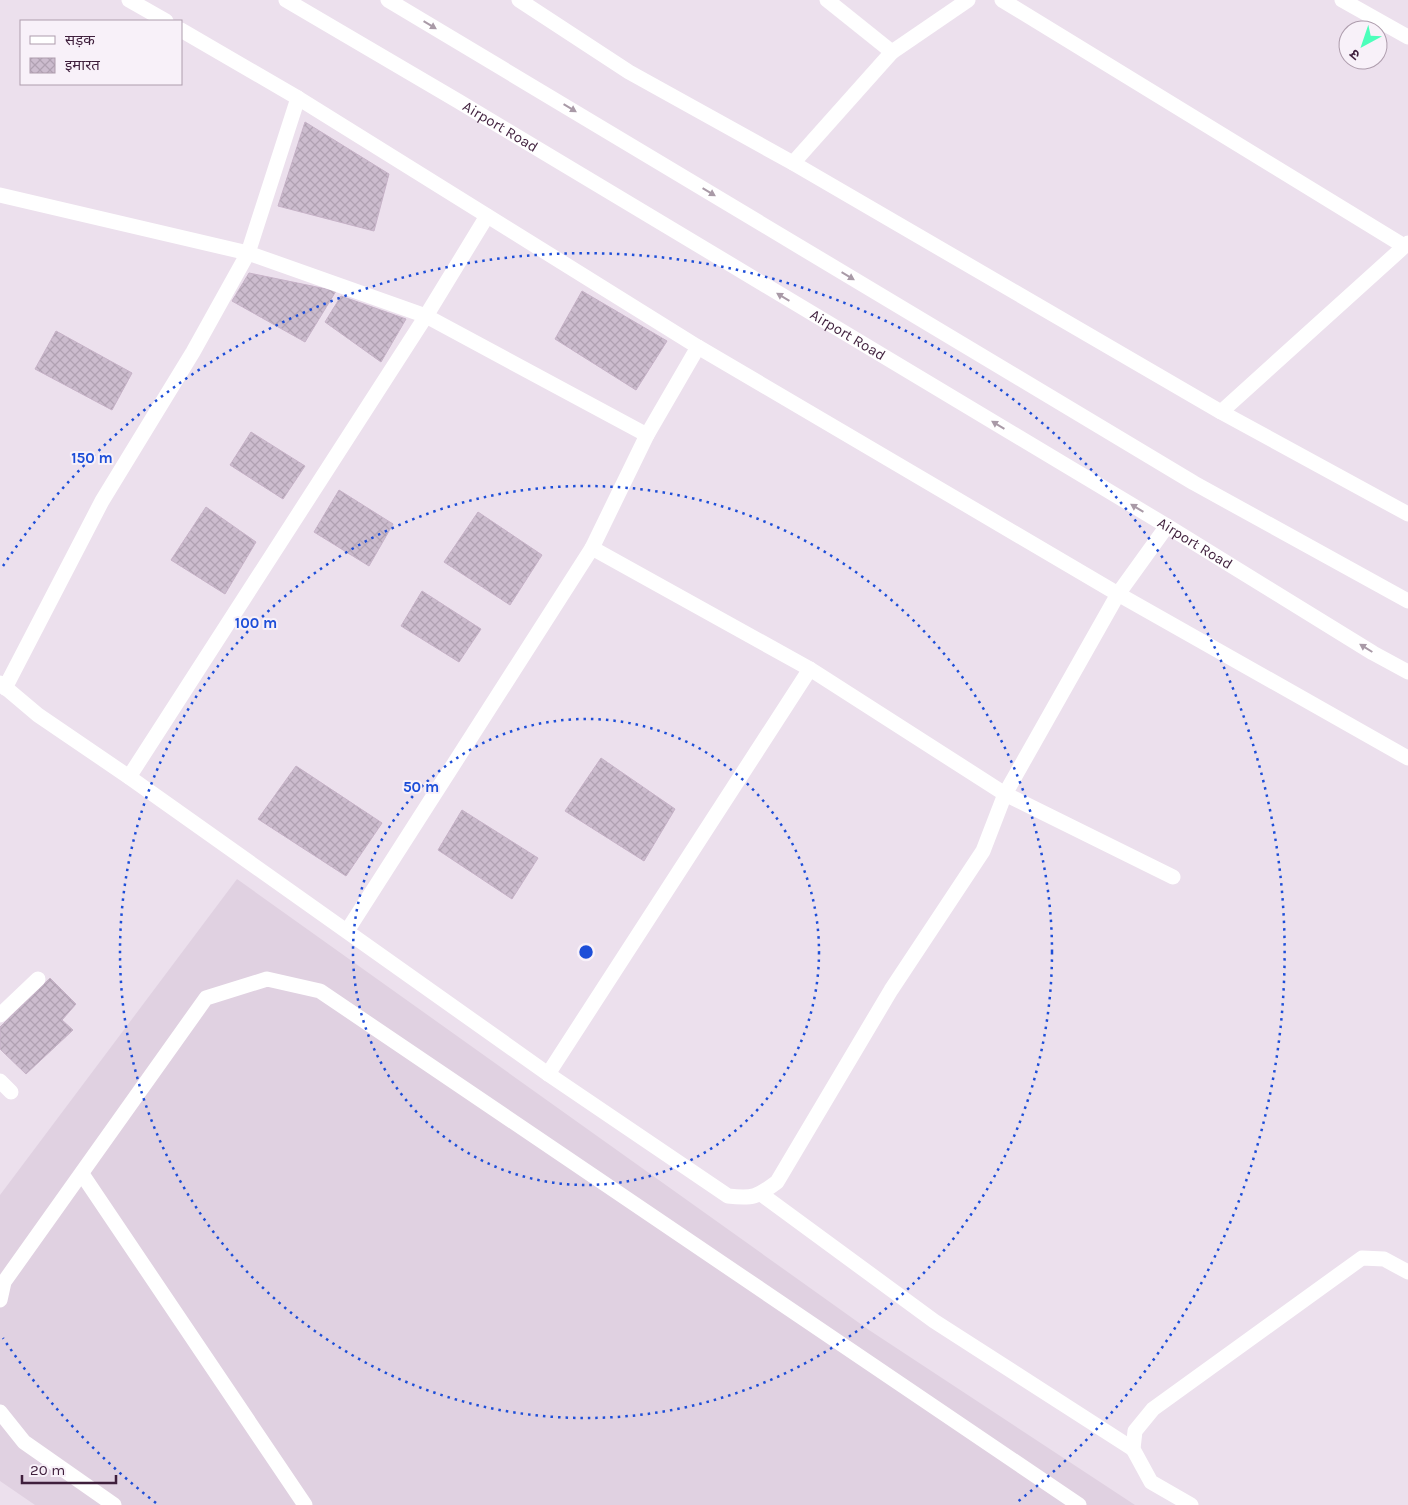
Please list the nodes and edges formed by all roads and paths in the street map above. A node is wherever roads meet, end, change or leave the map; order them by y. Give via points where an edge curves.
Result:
1 (129, 0) edge
2 (286, 0) edge
3 (388, 0) edge
4 (519, 0) edge
5 (827, 0) edge
6 (968, 0) edge
7 (1002, 0) edge
8 (1342, 0) edge
9 (164, 20) edge
10 (182, 31) edge
11 (1408, 36) edge
12 (892, 52) junction
13 (298, 98) junction
14 (793, 163) junction
15 (0, 195) edge
16 (487, 216) junction
17 (1406, 245) edge
18 (248, 253) junction
19 (426, 316) junction
20 (698, 347) junction
21 (1221, 412) junction
22 (647, 435) junction
23 (1408, 514) edge
24 (1167, 526) junction
25 (592, 548) junction
26 (1118, 594) junction
27 (1408, 601) edge
28 (810, 669) junction
29 (1408, 672) edge
30 (2, 686) edge
31 (1408, 758) edge
32 (129, 778) junction
33 (1005, 794) junction
34 (1173, 876) dead end
35 (347, 931) junction
36 (38, 979) dead end
37 (0, 1015) edge
38 (548, 1074) junction
39 (0, 1081) edge
40 (11, 1092) dead end
41 (82, 1174) junction
42 (761, 1194) junction
43 (1408, 1272) edge
44 (0, 1300) edge
45 (0, 1412) edge
46 (1133, 1450) junction
47 (114, 1505) edge
48 (305, 1505) edge
49 (1079, 1505) edge
50 (1191, 1505) edge

1 - 9 street
24 -> 2 street, Airport Road
3 -> 27 street via 1194,484
4 - 14 street via 628,72
5 - 12 street
6 - 12 street
7 - 17 street
8 - 11 street
10 - 13 street
12 - 14 street
13 - 16 street
13 - 18 street
14 - 21 street
15 - 18 street
16 - 19 street
16 - 20 street
17 - 21 street
18 - 19 street
18 - 30 street via 193,352 102,501
19 - 22 street
19 - 32 street
20 - 22 street
20 - 26 street
21 - 23 street
22 - 25 street
24 - 26 street
29 -> 24 street, Airport Road
25 - 28 street
25 - 35 street
26 - 31 street
26 - 33 street
28 - 33 street
28 - 38 street
30 - 32 street
32 - 35 street
33 - 34 street
33 - 42 street via 983,851 892,990 777,1182
35 - 38 street
36 - 37 street
38 - 42 street via 728,1196 746,1198
39 - 40 street
41 - 44 street via 4,1282
41 - 48 street
41 - 49 street via 206,998 267,979 320,991
42 - 46 street via 934,1321
43 - 46 street via 1384,1258 1362,1258 1153,1409 1135,1431
45 - 47 street via 24,1442
46 - 50 street via 1151,1482

